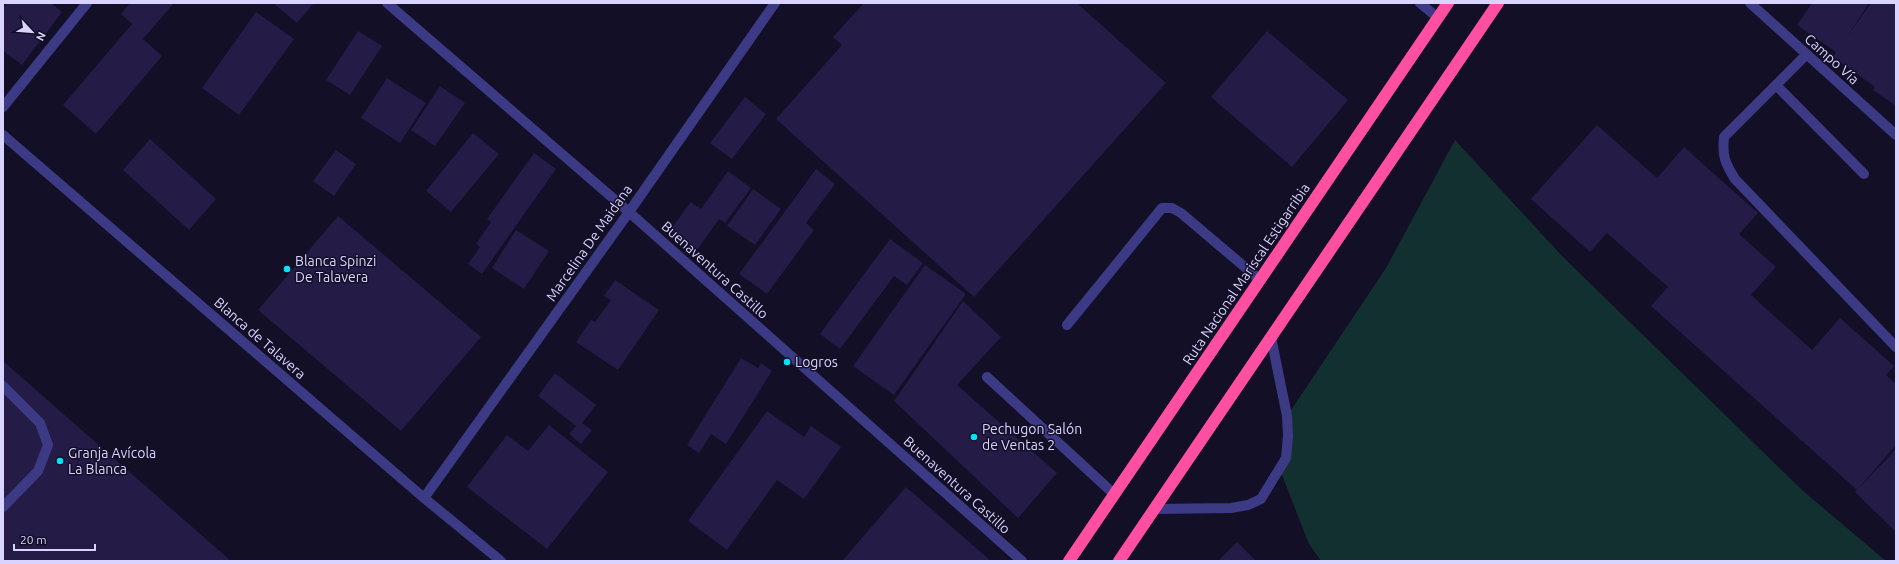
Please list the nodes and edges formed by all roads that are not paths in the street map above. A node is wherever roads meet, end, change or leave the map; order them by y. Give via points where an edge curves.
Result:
1 (87, 3) edge
2 (388, 3) edge
3 (774, 3) edge
4 (1420, 3) edge
5 (1448, 3) edge
6 (1498, 3) edge
7 (1750, 3) edge
8 (1438, 18) junction
9 (1806, 55) junction
10 (1776, 85) junction
11 (3, 107) edge
12 (3, 135) edge
13 (1896, 135) edge
14 (1864, 174) dead end
15 (628, 212) junction
16 (1260, 280) junction
17 (1066, 324) dead end
18 (1271, 337) junction
19 (1896, 348) edge
20 (987, 377) dead end
21 (3, 386) edge
22 (1114, 494) junction
23 (424, 498) junction
24 (3, 507) edge
25 (1154, 509) junction
26 (502, 561) edge
27 (1022, 561) edge
28 (1069, 561) edge
29 (1119, 561) edge

1 - 11 street
2 - 15 street, Buenaventura Castillo
3 - 15 street, Marcelina De Maidana
4 - 8 street
5 - 8 highway, Ruta Nacional Mariscal Estigarribia
6 - 18 highway
7 - 9 street, Campo Vía
8 - 16 highway, Ruta Nacional Mariscal Estigarribia
9 - 10 street
9 - 13 street, Campo Vía
10 - 14 street
10 - 19 street via 1724,137 1722,152 1727,165 1735,179
12 - 23 street, Blanca de Talavera
15 - 23 street, Marcelina De Maidana
15 - 27 street, Buenaventura Castillo
16 - 17 street via 1181,213 1167,207 1162,208
16 - 22 highway, Ruta Nacional Mariscal Estigarribia
18 - 25 highway
18 - 25 street via 1287,416 1288,436 1286,458 1261,499 1248,505 1231,508
20 - 22 street
21 - 24 street via 40,423 48,445 38,471
22 - 28 highway, Ruta Nacional Mariscal Estigarribia
23 - 26 street, Blanca de Talavera
25 - 29 highway

